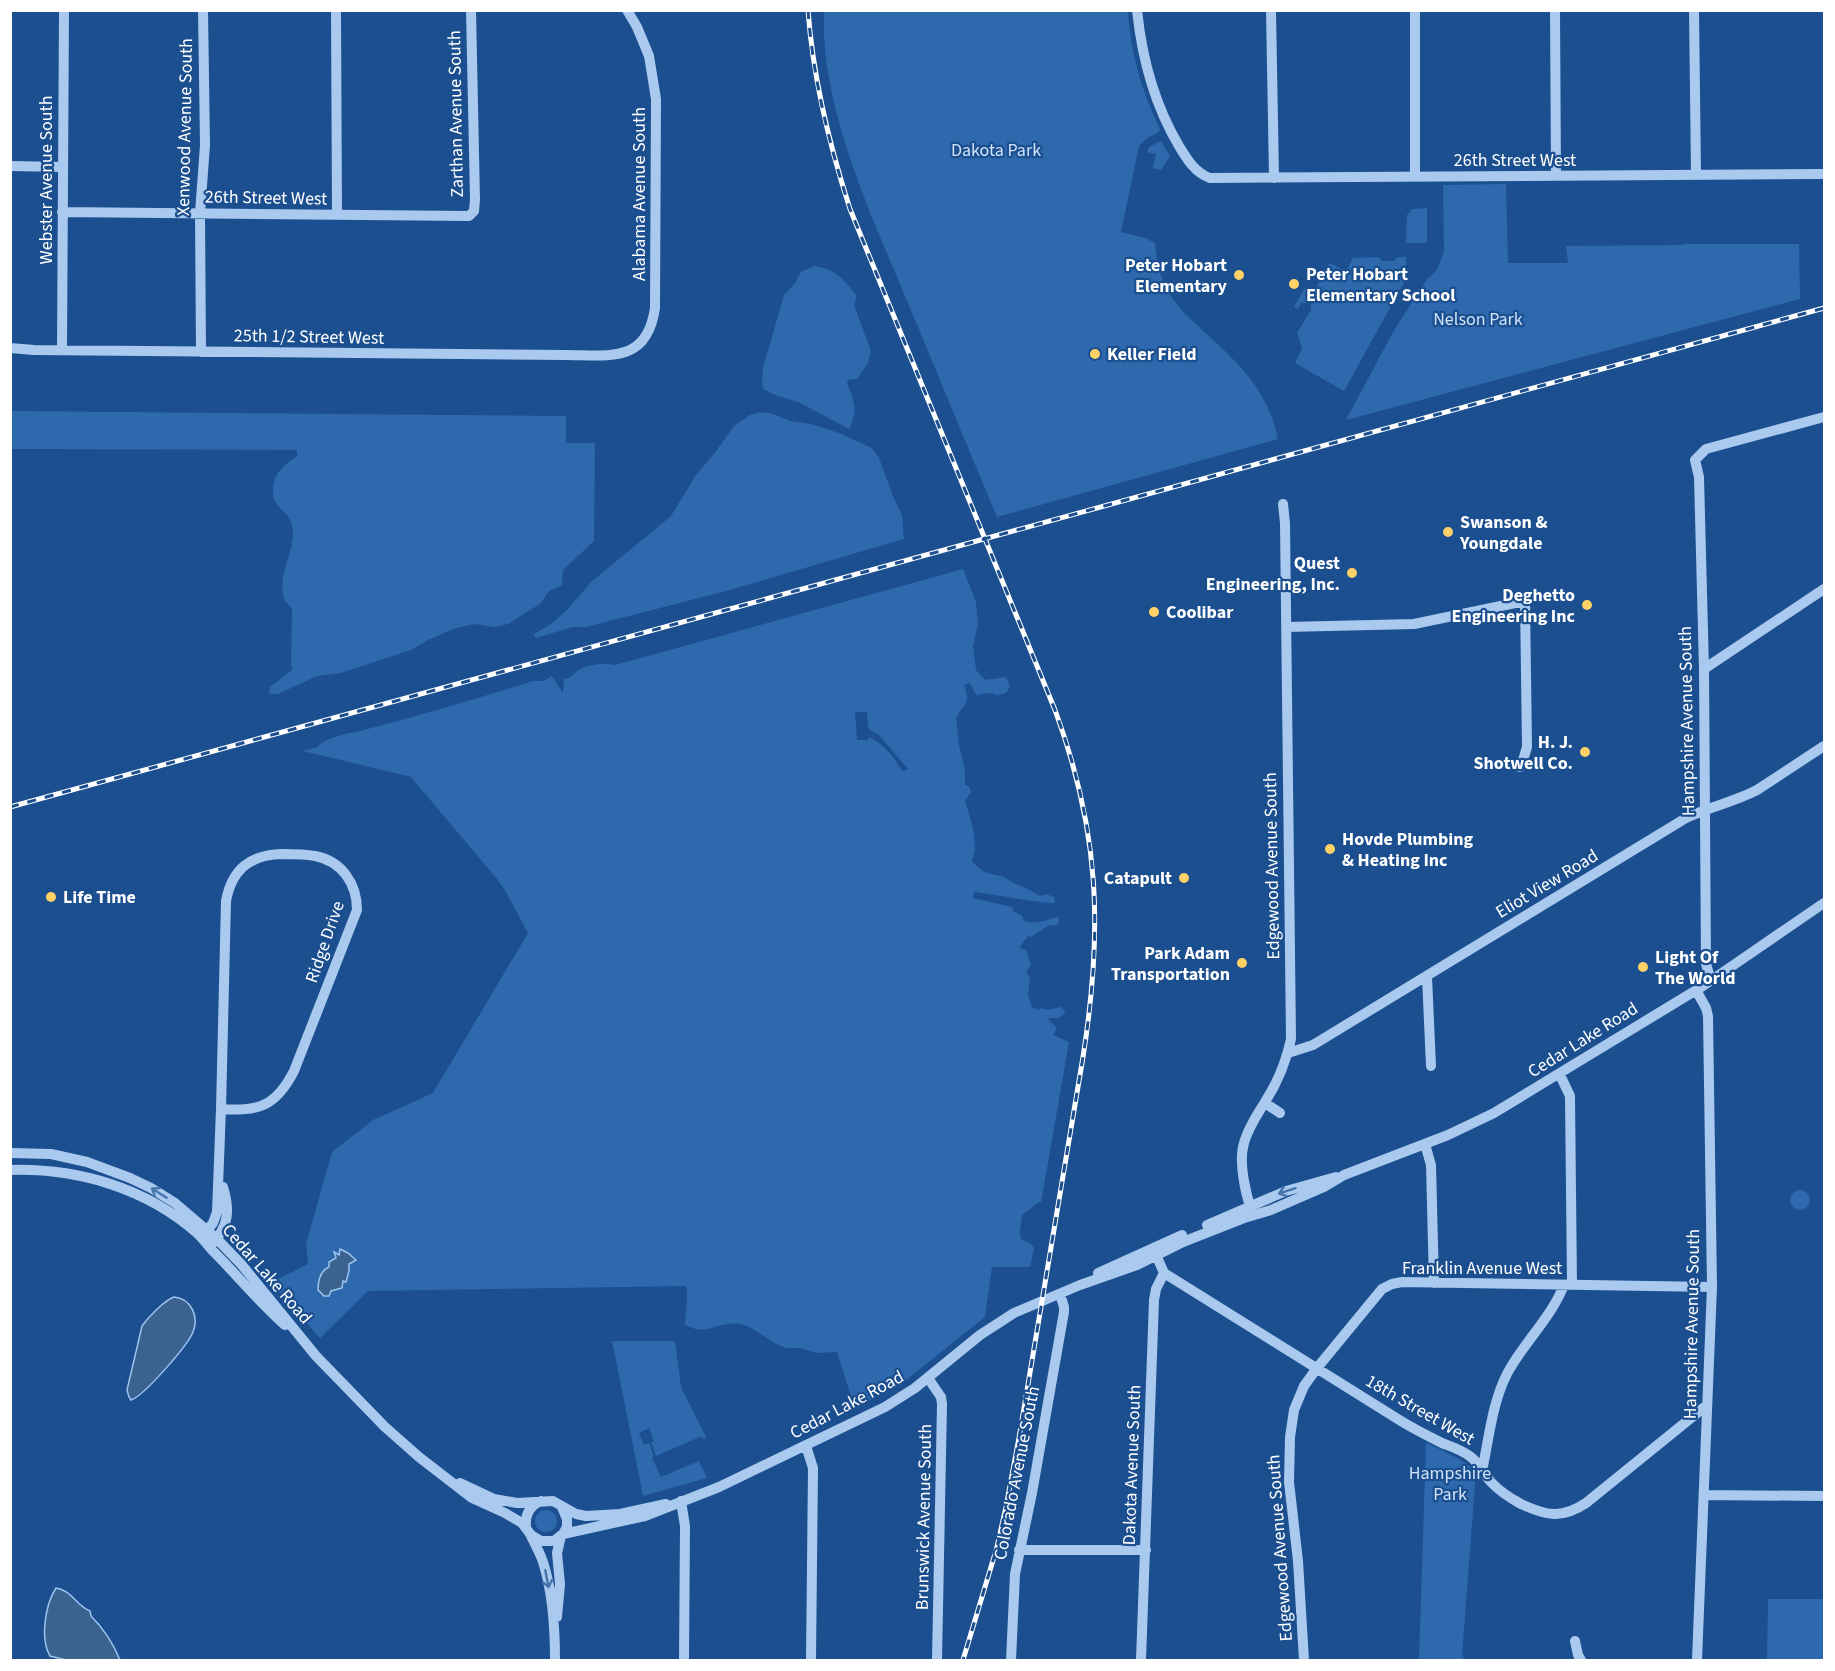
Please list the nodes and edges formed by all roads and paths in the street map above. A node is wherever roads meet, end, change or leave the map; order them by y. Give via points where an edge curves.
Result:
1 (64, 10) edge
2 (202, 10) edge
3 (336, 10) edge
4 (471, 10) edge
5 (627, 10) edge
6 (1137, 10) edge
7 (1271, 10) edge
8 (1415, 10) edge
9 (1555, 10) edge
10 (1694, 10) edge
11 (10, 166) edge
12 (62, 167) junction
13 (1824, 174) edge
14 (1696, 175) junction
15 (1556, 176) junction
16 (1415, 177) junction
17 (1274, 178) junction
18 (62, 212) junction
19 (200, 213) junction
20 (337, 215) junction
21 (469, 216) joint
22 (10, 348) edge
23 (62, 350) junction
24 (201, 352) junction
25 (607, 355) joint
26 (1824, 417) edge
27 (1283, 504) dead end
28 (1824, 590) edge
29 (1286, 627) junction
30 (1704, 669) junction
31 (1824, 746) edge
32 (1520, 767) dead end
33 (1704, 810) junction
34 (1824, 903) edge
35 (1427, 977) junction
36 (1711, 981) junction
37 (1696, 990) junction
38 (1288, 1053) junction
39 (1431, 1066) dead end
40 (1560, 1075) junction
41 (1265, 1103) junction
42 (221, 1109) junction
43 (1280, 1113) dead end
44 (1425, 1144) junction
45 (10, 1154) edge
46 (10, 1170) edge
47 (220, 1178) junction
48 (1251, 1211) junction
49 (204, 1233) junction
50 (213, 1243) junction
51 (1154, 1252) junction
52 (1164, 1273) junction
53 (1434, 1282) junction
54 (1568, 1285) junction
55 (1712, 1287) junction
56 (1060, 1294) junction
57 (1317, 1368) junction
58 (928, 1378) junction
59 (1707, 1405) junction
60 (806, 1446) junction
61 (1482, 1471) junction
62 (444, 1476) junction
63 (1704, 1495) junction
64 (1824, 1496) edge
65 (542, 1501) junction
66 (681, 1501) junction
67 (562, 1507) junction
68 (529, 1531) junction
69 (562, 1535) junction
70 (1019, 1550) junction
71 (1146, 1550) junction
72 (555, 1626) junction
73 (1575, 1641) dead end
74 (555, 1660) edge
75 (684, 1660) edge
76 (811, 1660) edge
77 (938, 1660) edge
78 (1011, 1660) edge
79 (1141, 1660) edge
80 (1304, 1660) edge
81 (1581, 1660) edge
82 (1697, 1660) edge

1 - 12 street, Webster Avenue South
2 - 19 street, Xenwood Avenue South via 205,144
3 - 20 street
4 - 21 street, Zarthan Avenue South via 475,200
5 - 25 street, Alabama Avenue South via 649,56 656,99 655,308 641,343 625,353
6 - 17 street, 26th Street West via 1146,66 1165,121 1195,169 1215,179
7 - 17 street
8 - 16 street
9 - 15 street
10 - 14 street
11 - 12 street
12 - 18 street, Webster Avenue South
13 - 14 street, 26th Street West
14 - 15 street, 26th Street West
15 - 16 street, 26th Street West
16 - 17 street, 26th Street West
18 - 19 street, 26th Street West
18 - 23 street, Webster Avenue South
19 - 20 street, 26th Street West
19 - 24 street, Xenwood Avenue South
20 - 21 street, 26th Street West
22 - 23 street, 25th 1/2 Street West
23 - 24 street, 25th 1/2 Street West
24 - 25 street, 25th 1/2 Street West
26 - 30 street, Hampshire Avenue South via 1706,449 1695,460 1699,477
27 - 29 street, Edgewood Avenue South
28 - 30 street
29 - 32 street via 1414,624 1525,600 1527,747
29 - 38 street, Edgewood Avenue South via 1291,1039
30 - 33 street, Hampshire Avenue South
31 - 33 street, Eliot View Road via 1746,796
33 - 35 street, Eliot View Road
33 - 36 street, Hampshire Avenue South via 1706,964
34 - 36 street, Cedar Lake Road
35 - 38 street, Eliot View Road via 1313,1045
35 - 39 street
36 - 37 street, Cedar Lake Road
37 - 40 street, Cedar Lake Road
37 - 55 street, Hampshire Avenue South via 1708,1016
38 - 41 street, Edgewood Avenue South
40 - 44 street, Cedar Lake Road via 1494,1113
40 - 54 street via 1570,1096
41 - 43 street
41 - 48 street, Edgewood Avenue South via 1254,1118 1242,1152
42 - 42 street, Ridge Drive via 262,1107 282,1090 294,1071 357,910 357,898 348,876 327,859 282,854 255,858 229,887
42 - 47 street, Ridge Drive
44 - 48 street, Cedar Lake Road via 1344,1175 1271,1210
44 - 53 street via 1431,1165
49 -> 45 street, Cedar Lake Road via 175,1203 104,1167 51,1154
46 - 49 street, Cedar Lake Road via 83,1176 117,1185
47 - 49 street, Ridge Drive via 217,1212
47 - 50 street, Ridge Drive via 228,1207 223,1231
48 - 51 street, Cedar Lake Road
49 - 50 street, Cedar Lake Road
50 - 62 street, Cedar Lake Road via 274,1316 390,1432
51 - 52 street
51 - 56 street, Cedar Lake Road via 1092,1276
52 - 57 street
52 - 71 street, Dakota Avenue South via 1154,1300
53 - 54 street, Franklin Avenue West
53 - 57 street, Franklin Avenue West via 1402,1282 1382,1289
54 - 55 street, Franklin Avenue West
54 - 61 street via 1502,1386
55 - 59 street, Hampshire Avenue South
56 - 58 street, Cedar Lake Road via 997,1323
56 - 70 street, Colorado Avenue South via 1064,1312
57 - 61 street, 18th Street West via 1401,1421 1460,1450 1474,1459
57 - 80 street, Edgewood Avenue South via 1297,1399 1289,1457
58 - 60 street, Cedar Lake Road via 876,1412
58 - 77 street, Brunswick Avenue South via 942,1404
59 - 61 street, 18th Street West via 1586,1503 1569,1512 1558,1515 1533,1510 1502,1493
59 - 63 street, Hampshire Avenue South
60 - 66 street, Cedar Lake Road
60 - 76 street via 813,1468
62 - 65 street, Cedar Lake Road via 494,1499 517,1503
62 - 68 street, Cedar Lake Road via 472,1498 511,1516
63 - 64 street
63 - 82 street, Hampshire Avenue South
65 - 67 street, Cedar Lake Road via 553,1501
65 - 68 street via 528,1510 525,1521
66 - 67 street, Cedar Lake Road via 608,1516 582,1515
66 - 69 street, Cedar Lake Road via 633,1520
66 - 75 street via 685,1526
67 - 69 street via 567,1519
68 - 69 street, Cedar Lake Road via 546,1542
68 -> 72 street via 544,1564
69 - 72 street via 557,1553 560,1584
70 - 71 street
70 - 78 street, Colorado Avenue South
71 - 79 street, Dakota Avenue South
72 - 74 street
73 - 81 street

